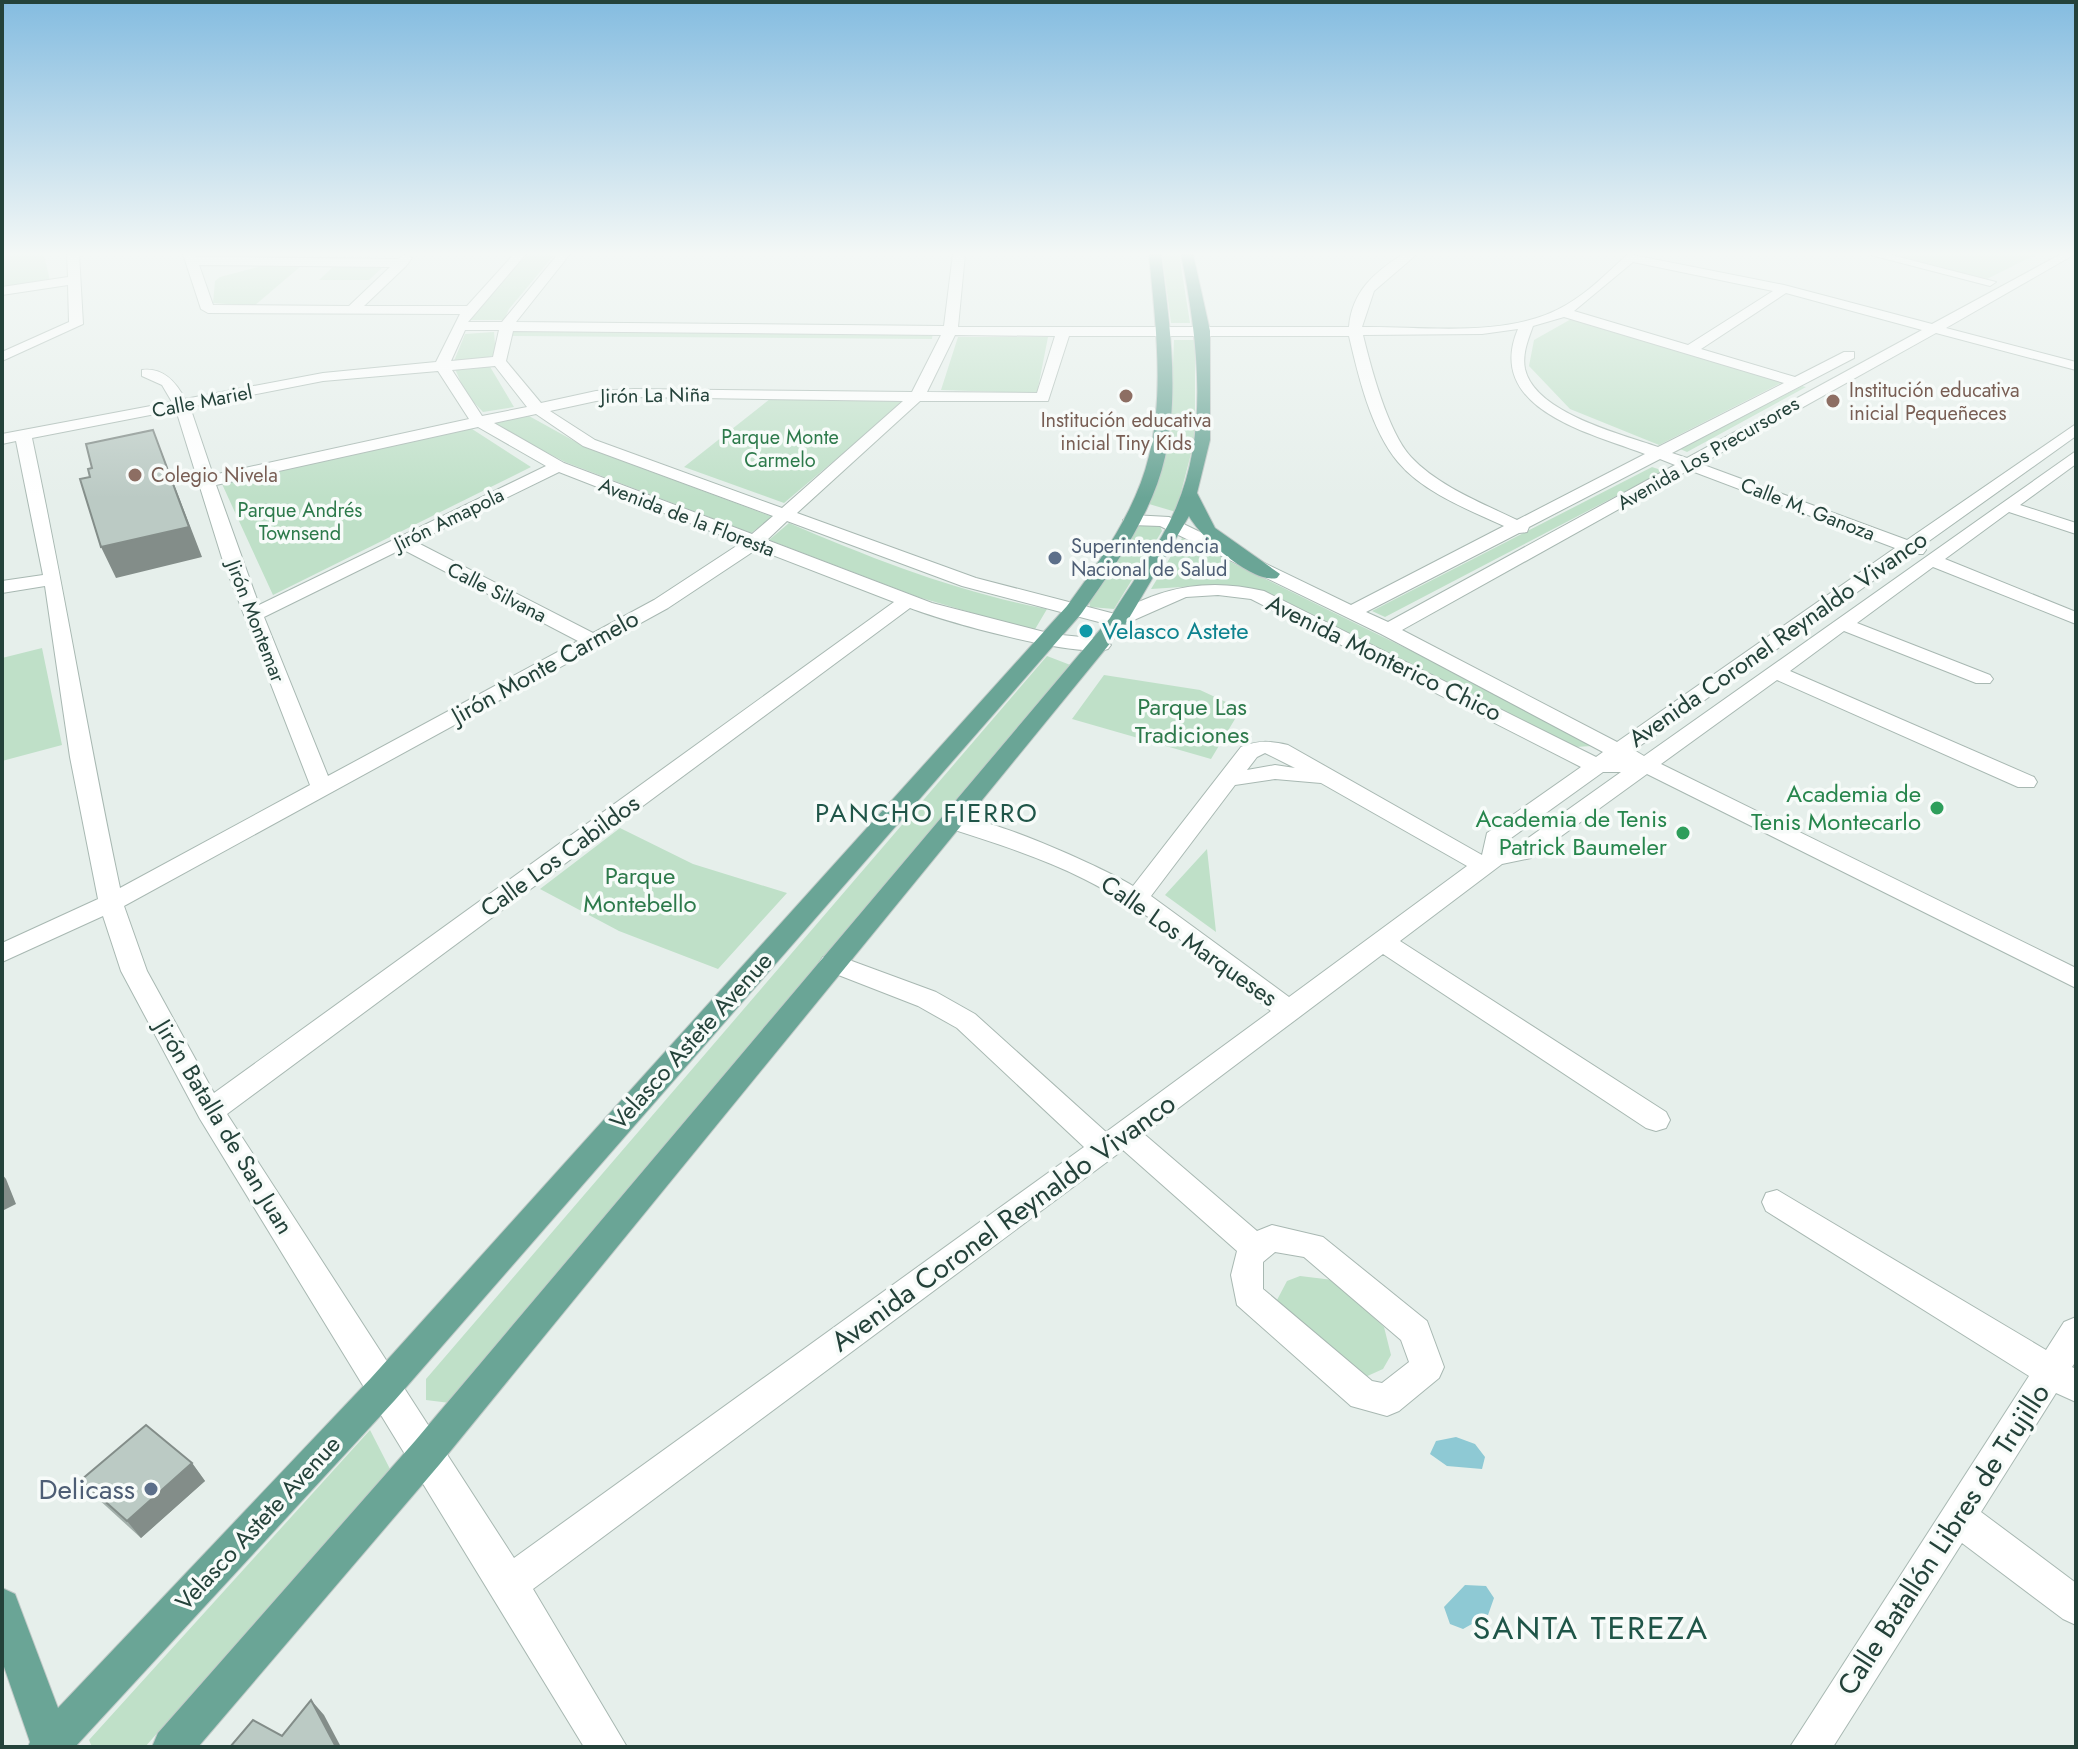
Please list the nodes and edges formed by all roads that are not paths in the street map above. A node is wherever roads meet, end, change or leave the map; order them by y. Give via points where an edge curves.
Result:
1 (50, 336) edge
2 (455, 336) edge
3 (505, 336) edge
4 (947, 336) edge
5 (1062, 336) edge
6 (1162, 336) edge
7 (1203, 336) edge
8 (1356, 336) edge
9 (1521, 336) edge
10 (1648, 336) edge
11 (1712, 336) edge
12 (1885, 336) edge
13 (1906, 336) edge
14 (1984, 336) edge
15 (1693, 348) junction
16 (2, 357) edge
17 (499, 361) junction
18 (442, 366) junction
19 (2076, 366) edge
20 (147, 373) dead end
21 (1797, 382) junction
22 (918, 395) junction
23 (182, 406) junction
24 (533, 407) junction
25 (477, 420) junction
26 (2076, 429) edge
27 (12, 437) edge
28 (1660, 455) junction
29 (2034, 459) junction
30 (2072, 459) edge
31 (1690, 464) junction
32 (558, 466) junction
33 (205, 482) junction
34 (1189, 493) junction
35 (2007, 506) junction
36 (785, 515) junction
37 (1132, 520) junction
38 (1175, 527) junction
39 (1521, 528) junction
40 (2076, 529) edge
41 (402, 542) junction
42 (753, 543) junction
43 (1909, 546) junction
44 (1934, 558) junction
45 (1271, 574) junction
46 (53, 579) junction
47 (2, 587) edge
48 (909, 600) junction
49 (1074, 610) junction
50 (1352, 612) junction
51 (254, 615) junction
52 (2075, 618) edge
53 (1118, 621) junction
54 (1843, 624) junction
55 (1388, 630) junction
56 (1051, 640) junction
57 (593, 641) junction
58 (1101, 645) junction
59 (1775, 672) junction
60 (1983, 679) dead end
61 (1618, 751) junction
62 (1646, 765) junction
63 (1597, 766) junction
64 (2026, 782) dead end
65 (322, 788) junction
66 (953, 822) junction
67 (1489, 862) junction
68 (1136, 899) junction
69 (111, 903) junction
70 (1383, 942) junction
71 (2, 953) edge
72 (832, 963) junction
73 (2076, 979) edge
74 (1289, 1011) junction
75 (210, 1111) junction
76 (1656, 1120) dead end
77 (1114, 1141) junction
78 (1777, 1202) dead end
79 (1254, 1247) junction
80 (2076, 1332) edge
81 (2063, 1379) edge
82 (383, 1389) junction
83 (427, 1453) junction
84 (1957, 1517) junction
85 (509, 1584) junction
86 (2076, 1606) edge
87 (2, 1607) edge
88 (51, 1746) edge
89 (172, 1747) edge
90 (607, 1747) edge
91 (1810, 1747) edge

1 - 16 street
2 - 18 street
3 - 17 street
4 - 22 street, Jirón Monte Carmelo
5 - 22 street, Jirón La Niña via 1043,398
6 - 37 main road, Velasco Astete Avenue via 1161,439
7 - 34 main road via 1202,440
8 - 39 street via 1402,457 1453,496
9 - 28 street, Calle M. Ganoza via 1514,362 1523,384 1543,404 1593,431
10 - 15 street
11 - 15 street
12 - 21 street, Avenida Los Precursores
13 - 31 street, Avenida Los Precursores
14 - 19 street
15 - 21 street
17 - 18 street, Calle Mariel
17 - 24 street, Avenida de la Floresta
18 - 23 street, Calle Mariel via 323,377
18 - 25 street, Avenida de la Floresta
20 - 23 street via 168,382
21 - 28 street, Avenida Los Precursores
22 - 24 street, Jirón La Niña via 634,393
22 - 36 street, Jirón Monte Carmelo
23 - 27 street, Calle Mariel
23 - 33 street, Jirón Montemar
24 - 25 street, Jirón La Niña
24 - 36 street, Avenida de la Floresta via 589,443
25 - 32 street, Avenida de la Floresta
25 - 33 street, Jirón La Niña
26 - 29 street, Avenida Coronel Reynaldo Vivanco
27 - 46 street, Jirón Batalla de San Juan
28 - 31 street, Calle M. Ganoza
28 - 39 street, Avenida Los Precursores
29 - 30 street
29 - 43 street, Avenida Coronel Reynaldo Vivanco
30 - 35 street, Avenida Coronel Reynaldo Vivanco
31 - 43 street, Calle M. Ganoza
31 - 55 street, Avenida Los Precursores
32 - 41 street, Jirón Amapola
32 - 42 street, Avenida de la Floresta
33 - 51 street, Jirón Montemar
34 - 38 main road
34 - 45 main road via 1203,528
35 - 40 street
35 - 44 street, Avenida Coronel Reynaldo Vivanco
36 - 42 street, Jirón Monte Carmelo
36 - 49 street, Avenida de la Floresta via 969,582
37 - 38 street, Avenida Monterico Chico via 1158,520
37 - 49 main road, Velasco Astete Avenue
38 - 45 street, Avenida Monterico Chico
38 - 53 main road
39 - 50 street, Avenida Los Precursores
41 - 51 street, Jirón Amapola
41 - 57 street, Calle Silvana
42 - 48 street, Avenida de la Floresta
42 - 57 street, Jirón Monte Carmelo
43 - 44 street, Calle M. Ganoza
43 - 61 street, Avenida Coronel Reynaldo Vivanco
44 - 52 street, Calle M. Ganoza
44 - 54 street, Avenida Coronel Reynaldo Vivanco
45 - 50 street, Avenida Monterico Chico
46 - 47 street
46 - 69 street, Jirón Batalla de San Juan
48 - 56 street, Avenida de la Floresta
48 - 75 street, Calle Los Cabildos
49 - 53 street, Avenida de la Floresta
49 - 56 main road, Velasco Astete Avenue
50 - 55 street, Avenida Monterico Chico
51 - 65 street, Jirón Montemar
53 - 58 main road
53 - 63 street, Avenida Monterico Chico via 1182,591 1220,589 1257,595
54 - 59 street, Avenida Coronel Reynaldo Vivanco
54 - 60 street
55 - 61 street, Avenida Monterico Chico
56 - 58 street, Avenida de la Floresta
56 - 82 main road, Velasco Astete Avenue
57 - 65 street, Jirón Monte Carmelo
58 - 66 main road
59 - 62 street, Avenida Coronel Reynaldo Vivanco
59 - 64 street
61 - 62 street, Avenida Monterico Chico
61 - 63 street, Avenida Coronel Reynaldo Vivanco
62 - 63 street, Avenida Monterico Chico
62 - 67 street, Avenida Coronel Reynaldo Vivanco via 1523,853
62 - 73 street, Avenida Monterico Chico
63 - 67 street, Avenida Coronel Reynaldo Vivanco via 1495,838
65 - 69 street, Jirón Monte Carmelo
66 - 68 street, Calle Los Marqueses via 1052,855
66 - 72 main road
67 - 68 street via 1280,750 1263,746 1249,752
67 - 70 street, Avenida Coronel Reynaldo Vivanco
68 - 74 street, Calle Los Marqueses
69 - 71 street, Jirón Monte Carmelo
69 - 75 street, Jirón Batalla de San Juan via 134,971
70 - 74 street, Avenida Coronel Reynaldo Vivanco
70 - 76 street
72 - 77 street via 927,999 966,1021
72 - 83 main road
74 - 77 street, Avenida Coronel Reynaldo Vivanco
75 - 82 street, Jirón Batalla de San Juan
77 - 79 street
77 - 85 street, Avenida Coronel Reynaldo Vivanco
78 - 81 street
79 - 79 street via 1245,1265 1248,1295 1363,1395 1387,1400 1427,1367 1415,1331 1312,1246 1272,1238
80 - 81 street, Calle Batallón Libres de Trujillo
81 - 84 street, Calle Batallón Libres de Trujillo
82 - 83 street, Jirón Batalla de San Juan
82 - 88 main road, Velasco Astete Avenue
83 - 85 street, Jirón Batalla de San Juan
83 - 89 main road
84 - 86 street
84 - 91 street, Calle Batallón Libres de Trujillo
85 - 90 street, Jirón Batalla de San Juan
87 - 88 main road

